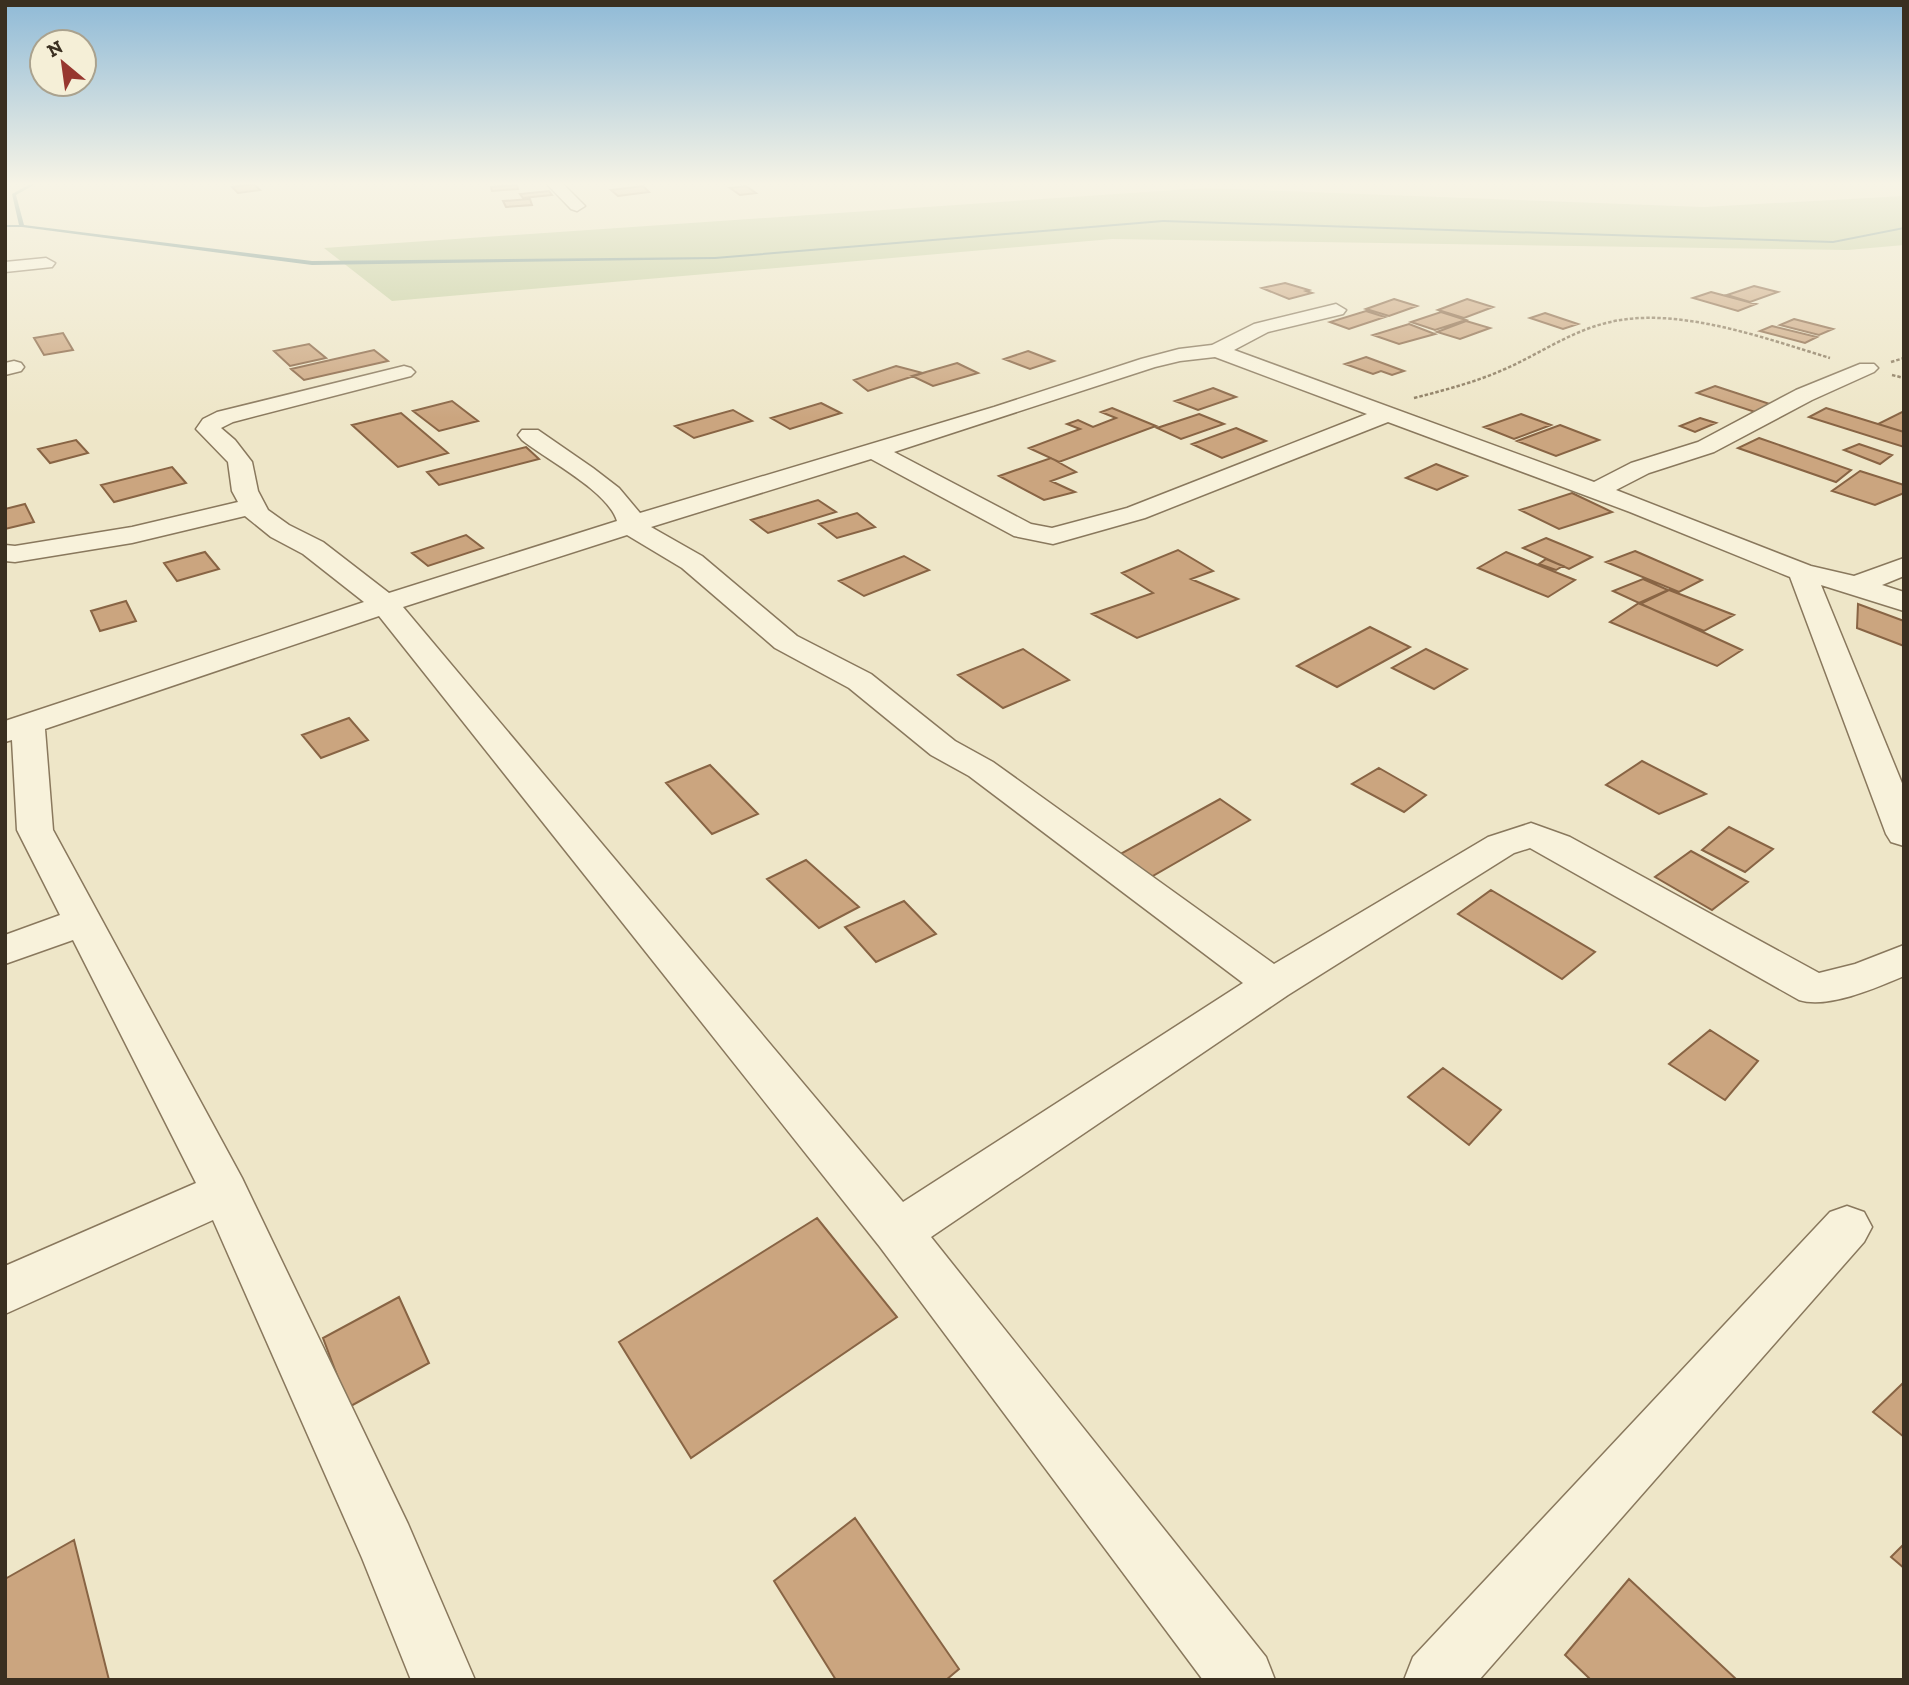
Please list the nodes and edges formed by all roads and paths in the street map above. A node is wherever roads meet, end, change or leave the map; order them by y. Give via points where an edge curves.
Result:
1 (46, 263) dead end
2 (5, 267) edge
3 (1336, 310) dead end
4 (1217, 351) junction
5 (1867, 368) joint
6 (404, 372) dead end
7 (1380, 411) junction
8 (530, 435) dead end
9 (874, 451) junction
10 (1595, 491) junction
11 (253, 506) junction
12 (629, 525) junction
13 (85, 542) junction
14 (5, 553) edge
15 (1904, 566) edge
16 (1802, 572) junction
17 (5, 573) edge
18 (1856, 585) junction
19 (1904, 602) edge
20 (385, 604) junction
21 (17, 729) edge
22 (1904, 834) edge
23 (83, 921) junction
24 (5, 950) edge
25 (1904, 959) edge
26 (1273, 984) junction
27 (225, 1192) junction
28 (1847, 1227) dead end
29 (898, 1232) junction
30 (5, 1291) edge
31 (443, 1680) edge
32 (1242, 1680) edge
33 (1436, 1680) edge

1 - 2 street
3 - 4 street via 1261,328
4 - 7 street
4 - 9 street via 1148,363
5 - 7 path via 1718,328 1661,318 1635,319 1595,326 1489,376
5 - 10 street via 1706,446 1640,468
6 - 11 street via 211,424 208,429 240,462
7 - 9 street via 1136,513 1053,536 1023,530
7 - 10 street
8 - 12 street via 623,505 631,519
9 - 12 street
10 - 16 street
11 - 13 street
11 - 20 street via 258,515 313,548
12 - 20 street
12 - 26 street via 692,562 786,642 860,681 943,748 981,769
13 - 14 street
13 - 17 street via 66,555
15 - 18 street
16 - 18 street
16 - 22 street
18 - 19 street
20 - 21 street
20 - 29 street
21 - 23 street via 35,830
23 - 24 street
23 - 27 street
25 - 26 street via 1866,976 1814,989 1557,845 1531,835 1501,845
26 - 29 street
27 - 30 street
27 - 31 street via 387,1545
28 - 33 street
29 - 32 street

